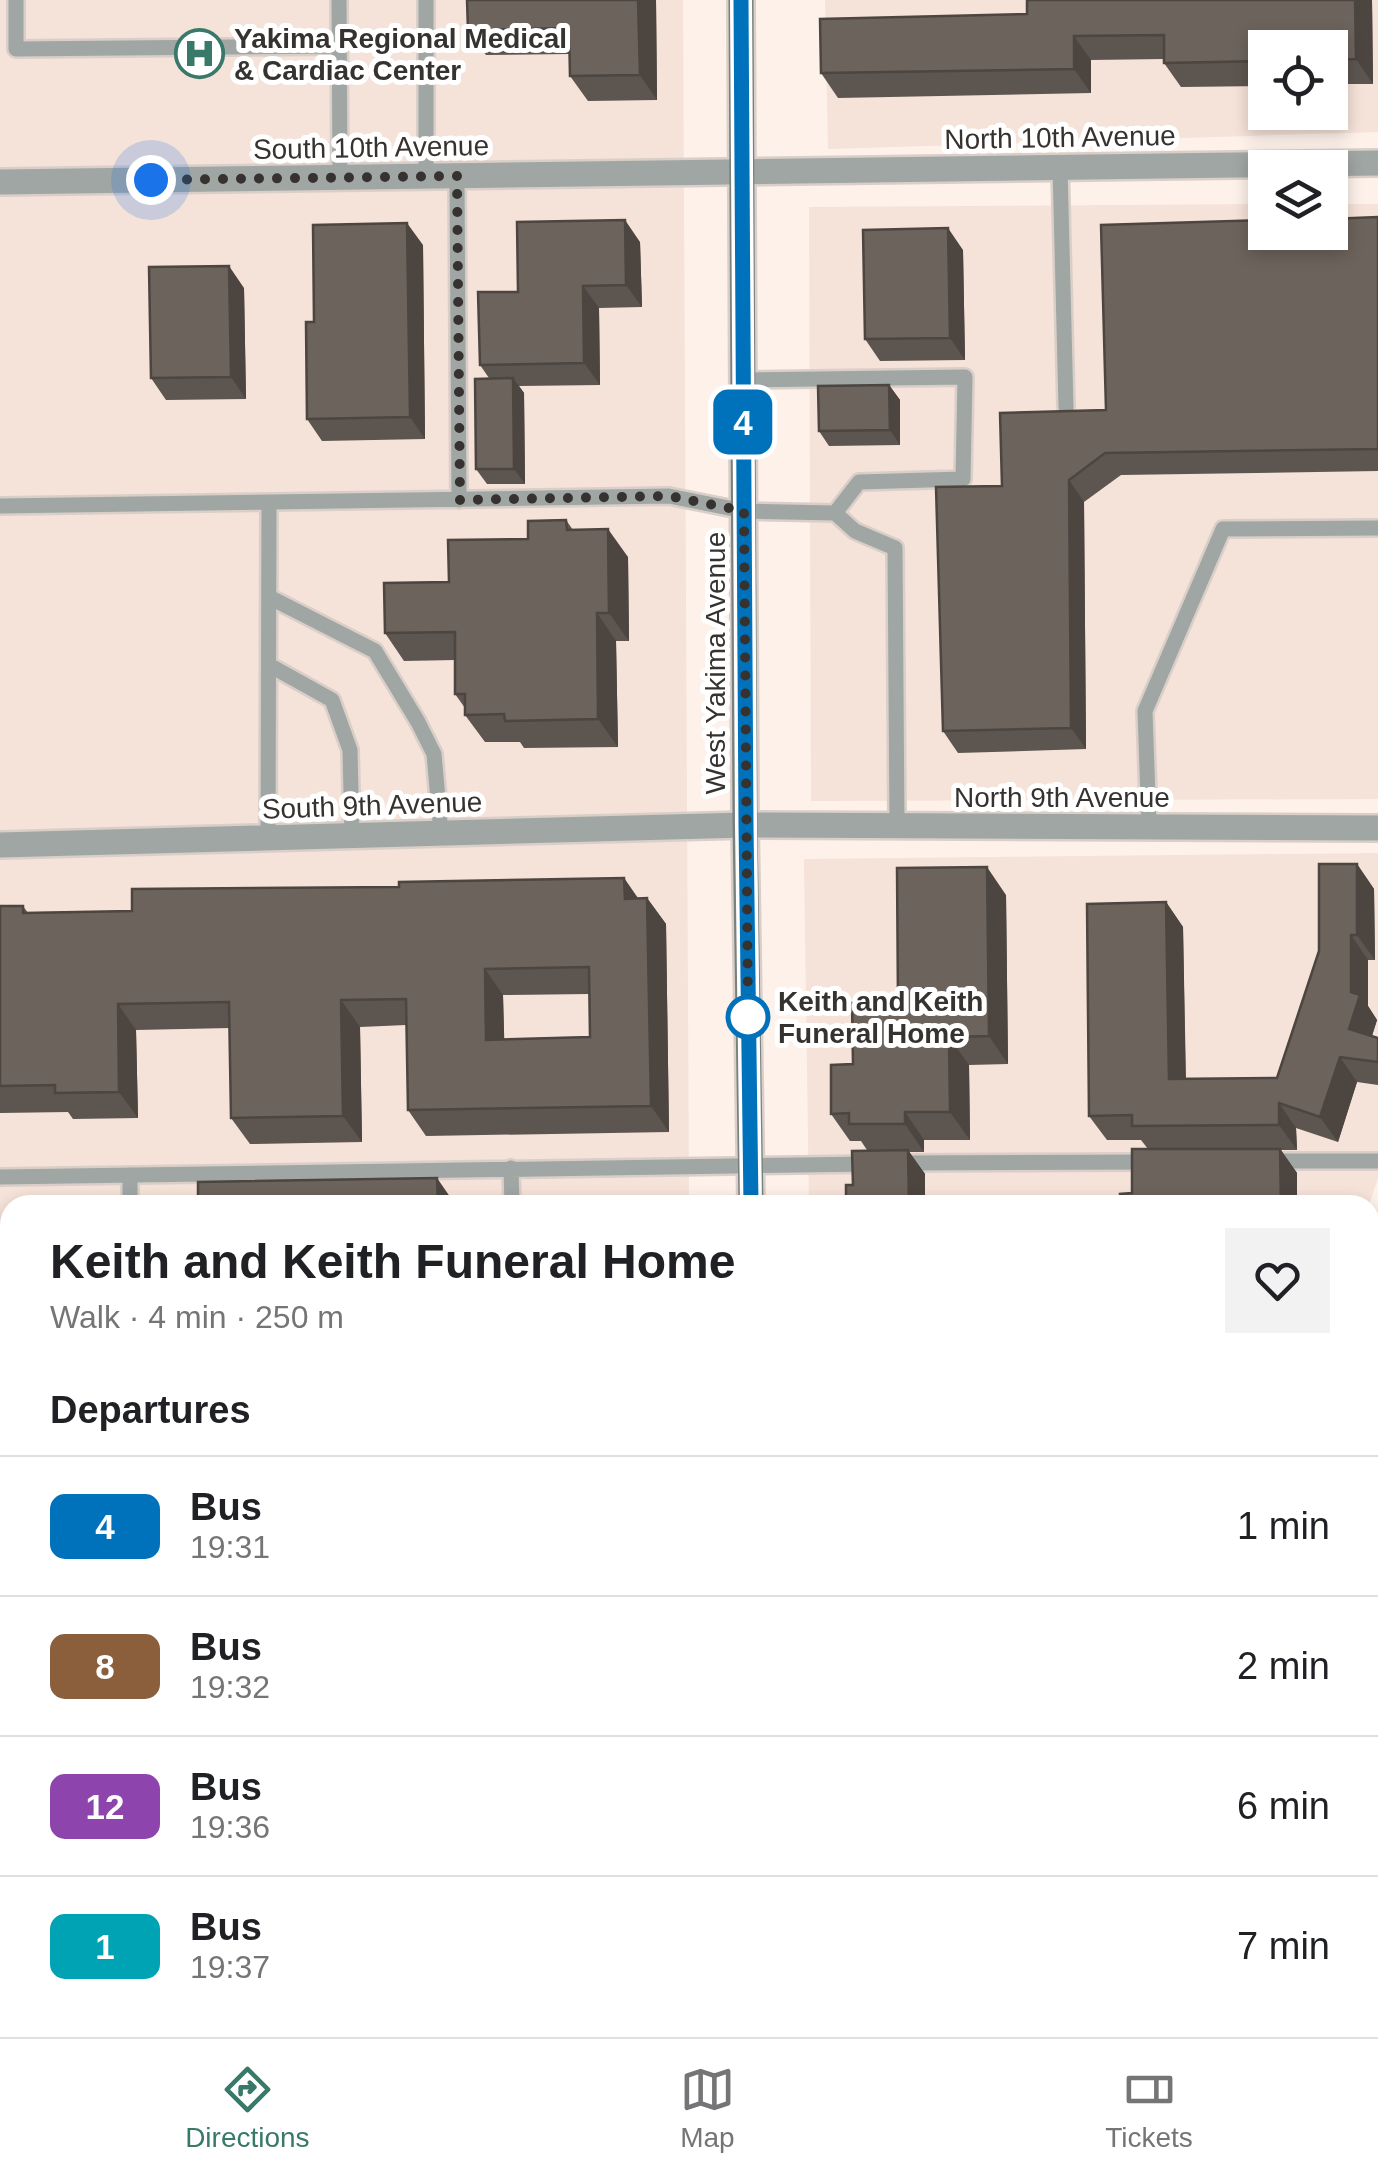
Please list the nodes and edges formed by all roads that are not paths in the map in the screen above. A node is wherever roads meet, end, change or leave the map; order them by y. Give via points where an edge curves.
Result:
1 (16, 0) edge
2 (339, 0) edge
3 (426, 0) edge
4 (741, 0) edge
5 (339, 46) junction
6 (1378, 163) edge
7 (1060, 168) junction
8 (742, 172) junction
9 (426, 176) junction
10 (457, 176) junction
11 (340, 177) junction
12 (0, 182) edge
13 (743, 380) junction
14 (1066, 408) edge
15 (460, 500) junction
16 (269, 503) junction
17 (0, 506) edge
18 (744, 511) junction
19 (835, 512) junction
20 (1378, 528) edge
21 (269, 597) junction
22 (269, 664) junction
23 (746, 825) junction
24 (898, 826) junction
25 (1149, 827) junction
26 (1378, 828) edge
27 (442, 833) junction
28 (352, 835) junction
29 (268, 838) junction
30 (0, 844) edge
31 (1378, 1161) edge
32 (1167, 1162) edge
33 (1263, 1162) edge
34 (750, 1164) junction
35 (511, 1168) junction
36 (130, 1175) junction
37 (0, 1178) edge
38 (130, 1195) edge
39 (512, 1195) edge
40 (751, 1195) edge

1 - 5 lane via 16,50
2 - 5 lane
3 - 9 lane
4 - 8 main road, West Yakima Avenue
5 - 11 lane
6 - 7 street, North 10th Avenue
7 - 8 street, North 10th Avenue
7 - 14 lane
8 - 10 street, South 10th Avenue
8 - 13 main road, West Yakima Avenue
9 - 10 street, South 10th Avenue
9 - 11 street, South 10th Avenue
10 - 15 lane
11 - 12 street, South 10th Avenue
13 - 18 main road, West Yakima Avenue
13 - 19 lane via 964,377 963,479 859,482
15 - 16 lane
15 - 18 lane via 669,496
16 - 17 lane
16 - 21 lane
18 - 19 lane
18 - 23 main road, West Yakima Avenue
19 - 24 lane via 855,531 896,548
20 - 25 lane via 1223,529 1145,711
21 - 22 lane
21 - 27 lane via 376,651 434,754
22 - 28 lane via 332,700 350,750
22 - 29 lane
23 - 24 street, North 9th Avenue
23 - 27 street, South 9th Avenue
23 - 34 main road, West Yakima Avenue
24 - 25 street, North 9th Avenue
25 - 26 street, North 9th Avenue
27 - 28 street, South 9th Avenue
28 - 29 street, South 9th Avenue
29 - 30 street, South 9th Avenue
31 - 33 lane
32 - 34 lane
34 - 35 lane
34 - 40 main road, West Yakima Avenue
35 - 36 lane
35 - 39 lane
36 - 37 lane
36 - 38 lane

